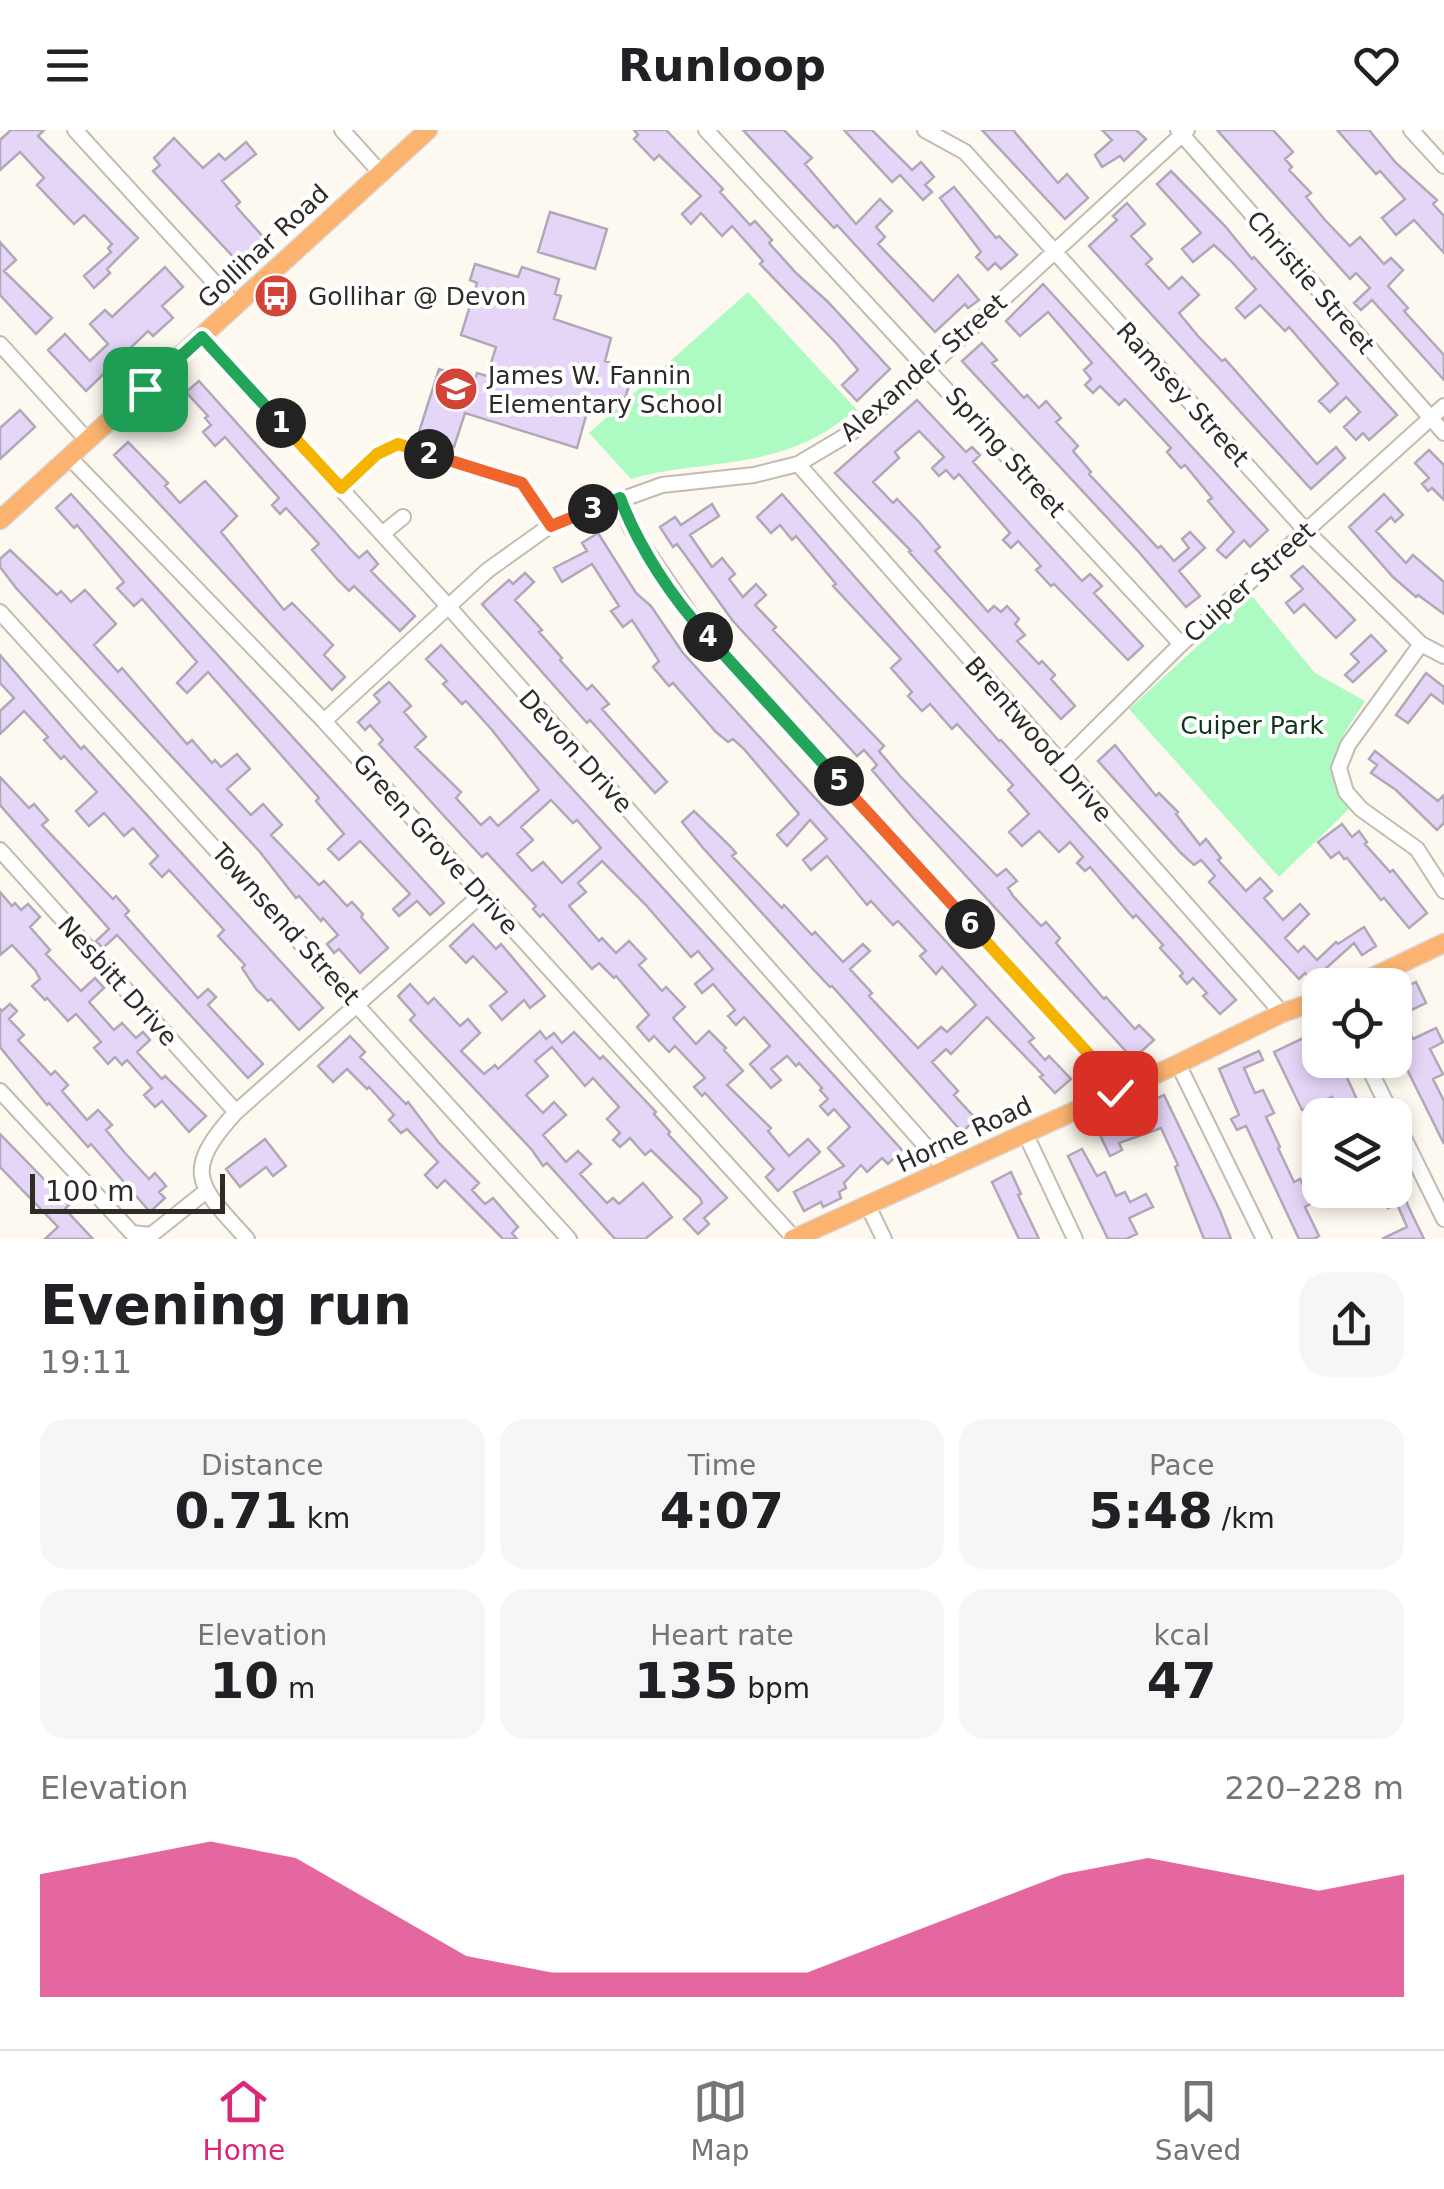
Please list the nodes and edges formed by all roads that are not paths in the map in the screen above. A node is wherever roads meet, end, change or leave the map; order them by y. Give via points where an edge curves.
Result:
1 (75, 130) edge
2 (342, 130) edge
3 (428, 130) edge
4 (925, 130) edge
5 (1411, 130) edge
6 (708, 131) edge
7 (1182, 132) edge
8 (1444, 166) edge
9 (380, 172) junction
10 (1054, 251) junction
11 (236, 305) junction
12 (202, 337) junction
13 (0, 344) edge
14 (928, 368) junction
15 (1444, 406) edge
16 (1430, 419) junction
17 (1444, 433) edge
18 (88, 441) junction
19 (70, 458) junction
20 (798, 464) junction
21 (341, 488) junction
22 (620, 498) junction
23 (404, 517) dead end
24 (0, 520) edge
25 (551, 526) junction
26 (1306, 531) junction
27 (382, 534) junction
28 (448, 606) junction
29 (0, 612) edge
30 (1181, 644) junction
31 (1422, 644) junction
32 (1444, 656) edge
33 (324, 721) junction
34 (1060, 764) junction
35 (0, 850) edge
36 (1444, 891) edge
37 (482, 894) junction
38 (1444, 943) edge
39 (1392, 968) edge
40 (358, 1004) junction
41 (1302, 1006) edge
42 (1282, 1013) junction
43 (1178, 1064) junction
44 (0, 1091) edge
45 (1115, 1093) junction
46 (236, 1112) junction
47 (1024, 1133) junction
48 (1412, 1154) edge
49 (946, 1169) junction
50 (204, 1192) junction
51 (868, 1206) junction
52 (1444, 1219) edge
53 (247, 1239) edge
54 (568, 1239) edge
55 (794, 1239) edge
56 (884, 1239) edge
57 (1075, 1239) edge
58 (1264, 1239) edge

1 - 11 street
2 - 9 street
3 - 9 main road, Gollihar Road
4 - 10 street, Ramsey Street via 964,152
5 - 8 street
6 - 14 street, Spring Street
7 - 10 street, Alexander Street
7 - 16 street, Christie Street
9 - 11 main road, Gollihar Road
10 - 14 street, Alexander Street
10 - 26 street, Ramsey Street
11 - 12 main road, Gollihar Road
12 - 18 main road, Gollihar Road
12 - 21 street, Devon Drive
13 - 18 street
14 - 20 street, Alexander Street via 852,432
14 - 30 street, Spring Street
15 - 16 street, Cuiper Street
16 - 17 street, Christie Street
16 - 26 street, Cuiper Street
18 - 19 main road, Gollihar Road
19 - 24 main road, Gollihar Road
19 - 33 street, Green Grove Drive
20 - 22 street, Alexander Street
20 - 34 street, Brentwood Drive
21 - 25 street via 398,444 522,483
21 - 27 street, Devon Drive
22 - 25 street, Alexander Street
22 - 45 street via 631,528 699,627 1097,1063
23 - 27 street
25 - 28 street, Alexander Street
26 - 30 street, Cuiper Street
26 - 31 street, Ramsey Street
27 - 28 street, Devon Drive
28 - 33 street, Alexander Street
28 - 49 street, Devon Drive
29 - 40 street, Townsend Street
30 - 34 street, Cuiper Street
31 - 32 street, Ramsey Street
31 - 36 street via 1339,768 1346,792 1418,849
33 - 37 street, Green Grove Drive
34 - 42 street, Brentwood Drive
35 - 46 street, Nesbitt Drive
37 - 40 street
37 - 55 street, Green Grove Drive
38 - 39 main road
40 - 46 street
40 - 54 street, Townsend Street
41 - 42 main road, Horne Road
42 - 43 main road, Horne Road
43 - 45 main road, Horne Road
43 - 58 street
44 - 50 street via 132,1233 151,1235
45 - 47 main road, Horne Road
46 - 50 street via 205,1153
47 - 49 main road, Horne Road
47 - 57 street
48 - 52 street
49 - 51 main road, Horne Road
50 - 53 street
51 - 55 main road, Horne Road
51 - 56 street

